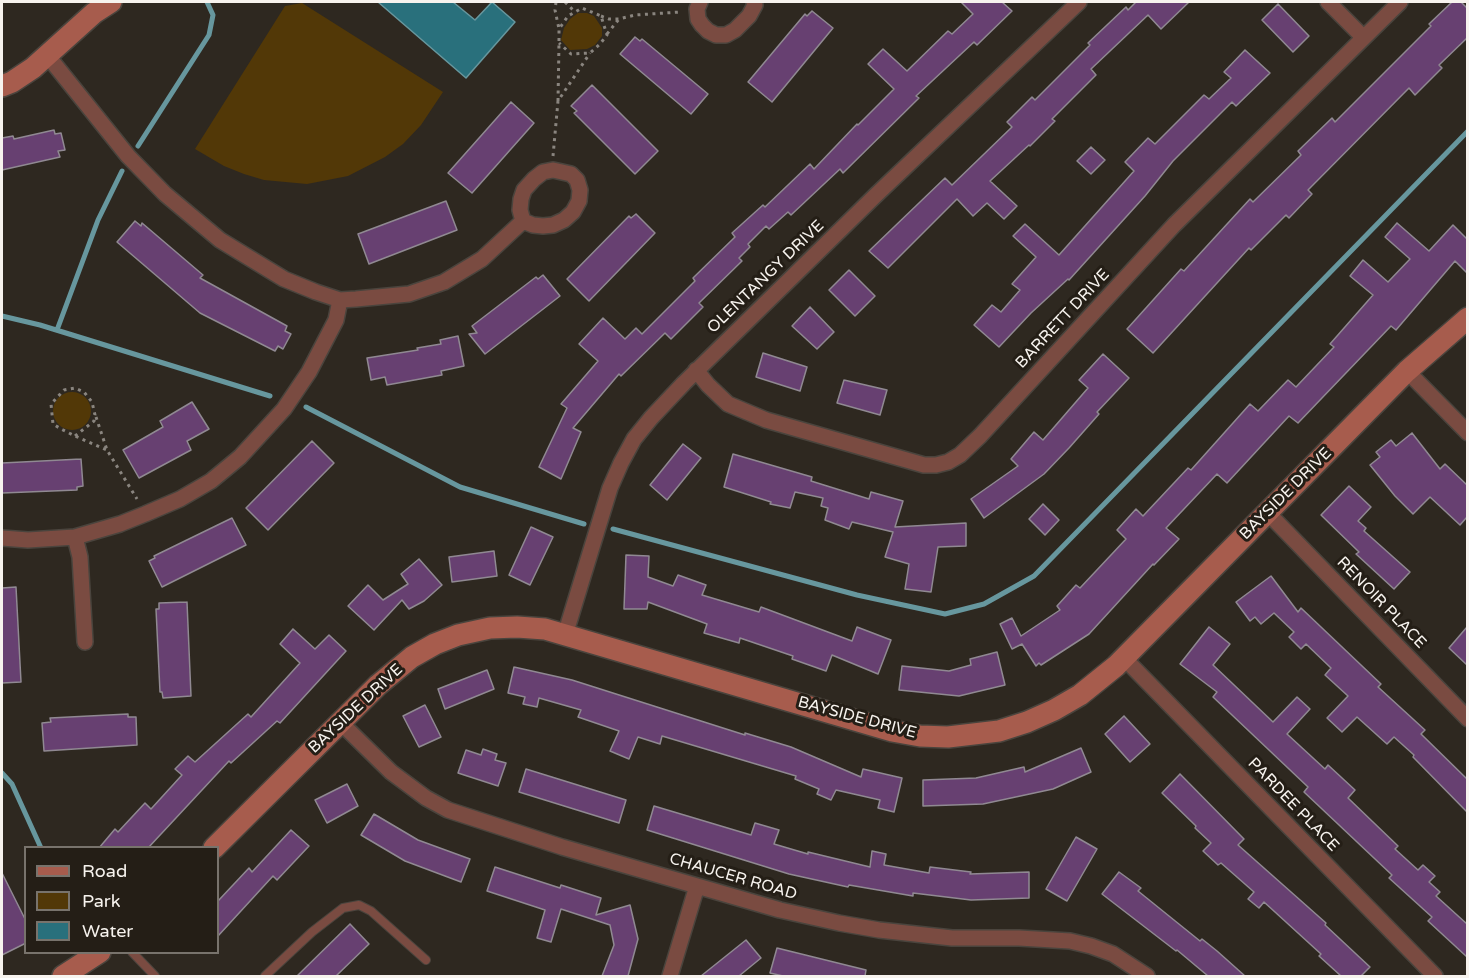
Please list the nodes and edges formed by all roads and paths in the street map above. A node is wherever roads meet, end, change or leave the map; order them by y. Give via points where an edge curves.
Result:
1 (111, 2) edge
2 (556, 2) edge
3 (565, 2) edge
4 (754, 2) edge
5 (1079, 2) edge
6 (1328, 2) edge
7 (1400, 2) edge
8 (699, 5) edge
9 (574, 11) junction
10 (601, 16) junction
11 (619, 19) junction
12 (559, 29) junction
13 (607, 34) junction
14 (1363, 37) junction
15 (559, 43) junction
16 (590, 53) junction
17 (47, 55) junction
18 (2, 86) edge
19 (558, 101) junction
20 (553, 170) junction
21 (523, 221) junction
22 (340, 300) junction
23 (1467, 318) edge
24 (696, 370) junction
25 (1407, 371) junction
26 (95, 415) junction
27 (1467, 433) edge
28 (75, 436) junction
29 (107, 450) junction
30 (1268, 513) junction
31 (145, 514) junction
32 (75, 537) junction
33 (2, 538) edge
34 (565, 635) junction
35 (84, 642) dead end
36 (1124, 658) junction
37 (1467, 718) edge
38 (340, 722) junction
39 (215, 846) edge
40 (697, 886) junction
41 (97, 954) edge
42 (134, 954) edge
43 (426, 960) dead end
44 (63, 976) edge
45 (155, 976) edge
46 (265, 976) edge
47 (670, 976) edge
48 (1147, 976) edge
49 (1435, 976) edge

1 - 17 street
2 - 12 path
3 - 9 path
4 - 8 street via 748,16 726,35 708,32 698,19
5 - 24 street, OLENTANGY DRIVE
6 - 14 street
7 - 14 street, BARRETT DRIVE
8 - 11 path
9 - 10 path via 582,8
9 - 12 path
10 - 11 path
10 - 13 path
11 - 13 path
12 - 15 path
13 - 16 path
14 - 24 street, BARRETT DRIVE via 1174,225 980,436 948,462 924,465 766,420 728,404
15 - 16 path via 572,54
15 - 19 path
16 - 19 path
17 - 18 street
17 - 22 street via 128,156 195,220 284,279
19 - 20 path
20 - 21 street via 534,178 524,190 520,210
20 - 21 street via 571,174 577,180 579,201 573,212 554,225
21 - 22 street via 482,259 444,282 409,294
22 - 31 street via 336,320 309,372 263,434 211,481
23 - 25 street, BAYSIDE DRIVE
24 - 34 street, OLENTANGY DRIVE via 634,439 621,463
25 - 27 street
25 - 30 street, BAYSIDE DRIVE
26 - 28 path via 94,421
26 - 28 path via 84,392 75,388 56,397 51,404 53,424
26 - 29 path
28 - 29 path
29 - 31 path
30 - 36 street, BAYSIDE DRIVE
30 - 37 street, RENOIR PLACE
31 - 32 street
32 - 33 street
32 - 35 street via 80,557
34 - 36 street, BAYSIDE DRIVE via 892,731 939,736 977,735 1028,722 1080,695
34 - 38 street, BAYSIDE DRIVE via 517,627 458,635 412,657
36 - 49 street, PARDEE PLACE
38 - 39 street, BAYSIDE DRIVE
38 - 40 street, CHAUCER ROAD via 405,784 448,810
40 - 47 street
40 - 48 street, CHAUCER ROAD via 780,910 879,930 952,938 1070,941 1113,954
41 - 44 street
42 - 45 lane
43 - 46 lane via 359,905 343,908

